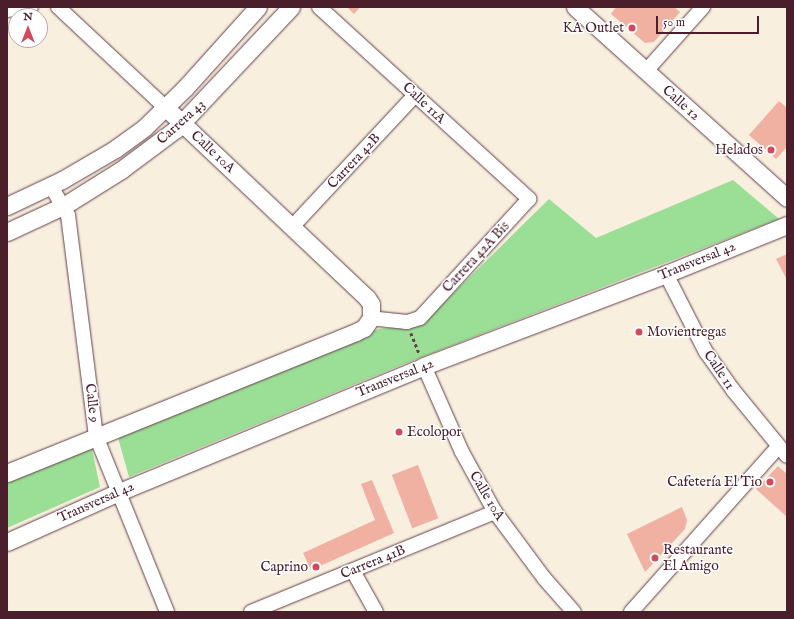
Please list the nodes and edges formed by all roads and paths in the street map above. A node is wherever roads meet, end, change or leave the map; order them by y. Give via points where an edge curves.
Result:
1 (31, 7) edge
2 (58, 7) edge
3 (258, 7) edge
4 (291, 7) edge
5 (319, 7) edge
6 (575, 7) edge
7 (703, 7) edge
8 (7, 10) edge
9 (646, 71) junction
10 (415, 95) junction
11 (166, 108) junction
12 (182, 123) junction
13 (51, 186) junction
14 (787, 198) edge
15 (529, 199) joint
16 (7, 206) edge
17 (63, 206) junction
18 (787, 225) edge
19 (292, 227) junction
20 (7, 232) edge
21 (666, 274) junction
22 (371, 318) junction
23 (407, 322) junction
24 (424, 366) junction
25 (96, 436) junction
26 (782, 452) edge
27 (7, 473) edge
28 (119, 492) junction
29 (495, 512) junction
30 (7, 542) edge
31 (353, 571) junction
32 (167, 612) edge
33 (251, 612) edge
34 (376, 612) edge
35 (574, 612) edge
36 (631, 612) edge

1 - 8 street
2 - 11 street, Calle 10A
3 - 11 street, Carrera 43
4 - 12 street, Carrera 43
5 - 10 street, Calle 11A
6 - 9 street, Calle 12
7 - 9 street
9 - 14 street, Calle 12
10 - 15 street, Calle 11A
10 - 19 street, Carrera 42B
11 - 12 street, Calle 10A
11 - 13 street, Carrera 43 via 130,139
12 - 17 street, Carrera 43 via 121,170
12 - 19 street, Calle 10A
13 - 16 street, Carrera 43
13 - 17 street, Calle 9
15 - 23 street, Carrera 42A Bis via 423,315
17 - 20 street, Carrera 43
17 - 25 street, Calle 9 via 68,215
18 - 21 street, Transversal 42
19 - 22 street, Calle 10A via 367,298 371,304
21 - 24 street, Transversal 42
21 - 26 street, Calle 11 via 706,352
22 - 23 street
22 - 25 street via 364,328 356,332
23 - 24 path
24 - 28 street, Transversal 42
24 - 29 street, Calle 10A via 462,452
25 - 27 street
25 - 28 street, Calle 9
26 - 36 street
28 - 30 street, Transversal 42
28 - 32 street, Calle 9
29 - 31 street, Carrera 41B
29 - 35 street, Calle 10A via 544,578
31 - 33 street, Carrera 41B
31 - 34 street

